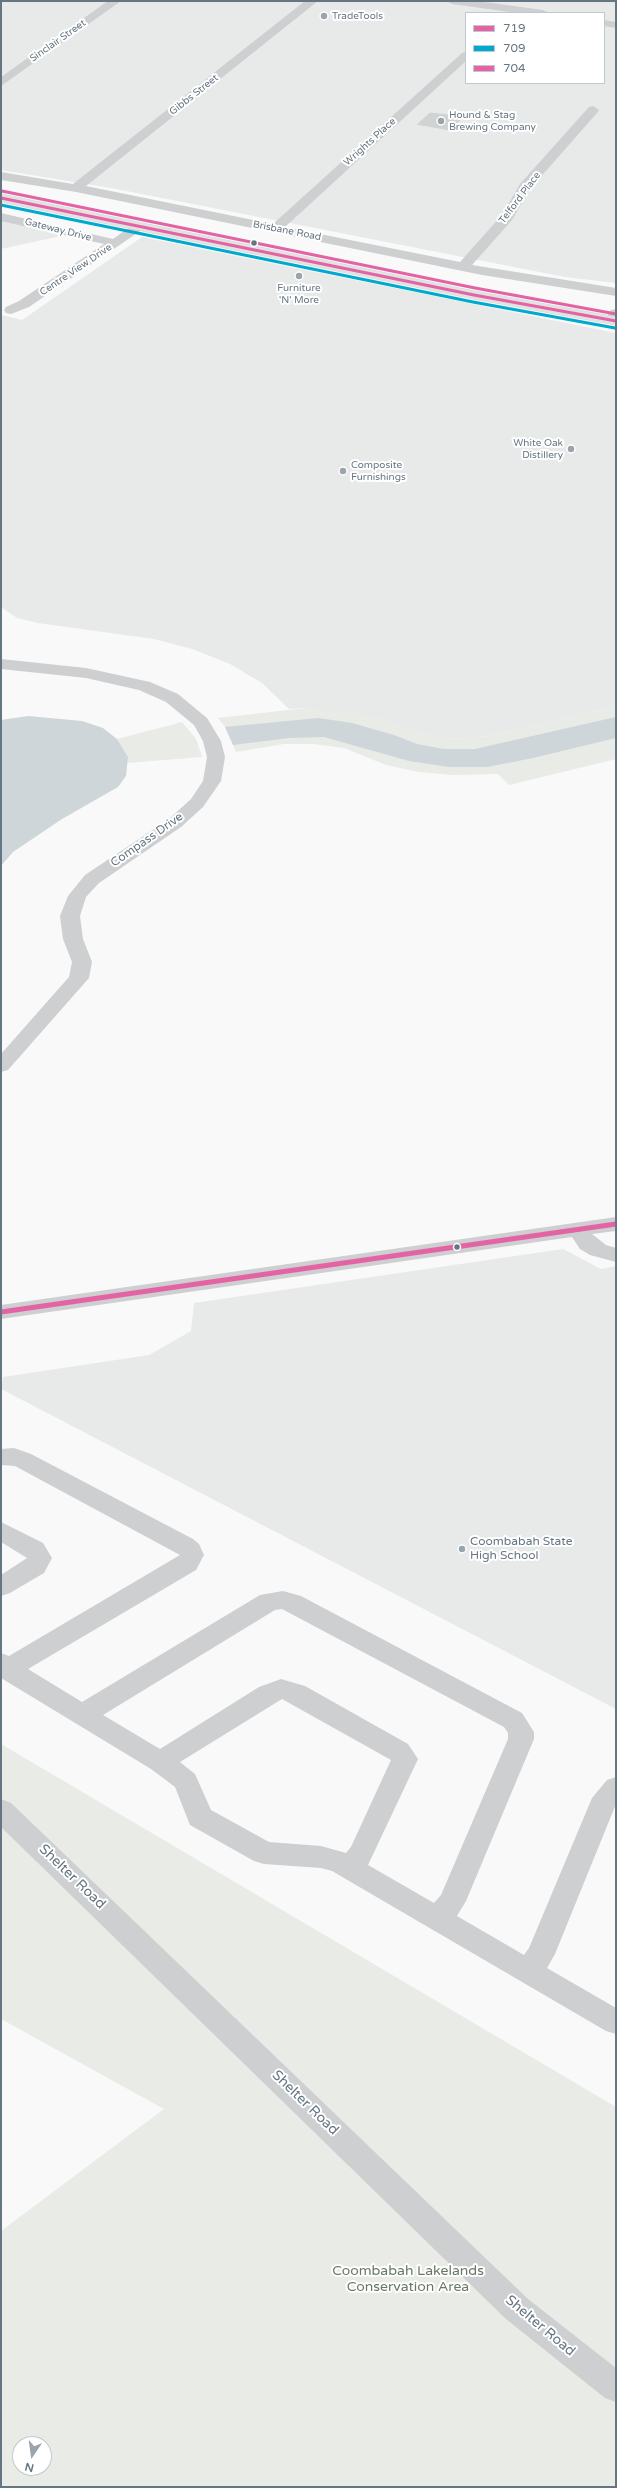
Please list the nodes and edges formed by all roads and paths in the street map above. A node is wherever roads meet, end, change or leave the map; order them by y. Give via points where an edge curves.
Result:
1 (115, 1) edge
2 (312, 1) edge
3 (452, 1) edge
4 (515, 11) edge
5 (529, 12) edge
6 (605, 23) edge
7 (616, 25) edge
8 (465, 57) edge
9 (1, 82) edge
10 (593, 110) dead end
11 (1, 176) edge
12 (76, 188) junction
13 (1, 190) edge
14 (1, 198) edge
15 (1, 217) edge
16 (139, 227) junction
17 (275, 229) junction
18 (115, 243) junction
19 (463, 267) junction
20 (573, 284) junction
21 (616, 288) edge
22 (616, 292) edge
23 (11, 310) dead end
24 (615, 317) edge
25 (1, 664) edge
26 (1, 1066) edge
27 (616, 1224) edge
28 (578, 1230) junction
29 (616, 1255) edge
30 (1, 1312) edge
31 (1, 1457) edge
32 (1, 1531) edge
33 (1, 1587) edge
34 (4, 1666) edge
35 (82, 1715) junction
36 (160, 1762) junction
37 (616, 1787) edge
38 (1, 1810) edge
39 (350, 1868) junction
40 (438, 1919) junction
41 (528, 1971) junction
42 (616, 2022) edge
43 (616, 2387) edge

1 - 9 street, Sinclair Street
2 - 12 street, Gibbs Street
3 - 4 street
4 - 5 street
6 - 7 street
8 - 17 street, Wrights Place
10 - 19 street, Telford Place via 525,187 507,217
11 - 12 street, Brisbane Road
12 - 17 street, Brisbane Road
13 - 24 highway, Brisbane Road
14 - 16 highway, Brisbane Road
15 - 18 street, Gateway Drive
16 - 18 street, Centre View Drive
16 - 24 highway, Brisbane Road via 474,295
17 - 19 street, Brisbane Road
18 - 23 street, Centre View Drive
19 - 20 street, Brisbane Road
20 - 21 street
20 - 22 street
25 - 26 street, Compass Drive via 86,673 144,686 172,698 201,722 212,741 216,758 212,781 197,803 176,823 92,879 76,896 70,916 73,939 82,962 79,978
27 - 28 street
28 - 29 street via 588,1244
28 - 30 street
31 - 34 street via 14,1456 23,1460 184,1545 192,1555 186,1564
32 - 33 street via 34,1549 40,1558 35,1568
34 - 35 street
35 - 36 street
35 - 40 street via 269,1602 283,1600 513,1720 521,1732 521,1740 452,1901
36 - 39 street via 186,1781 200,1817 264,1853 320,1857 340,1862
36 - 39 street via 268,1694 281,1689 296,1693 399,1751 405,1759 362,1853
37 - 41 street via 605,1798 541,1954
38 - 43 street, Shelter Road via 517,2309
39 - 40 street
40 - 41 street
41 - 42 street

